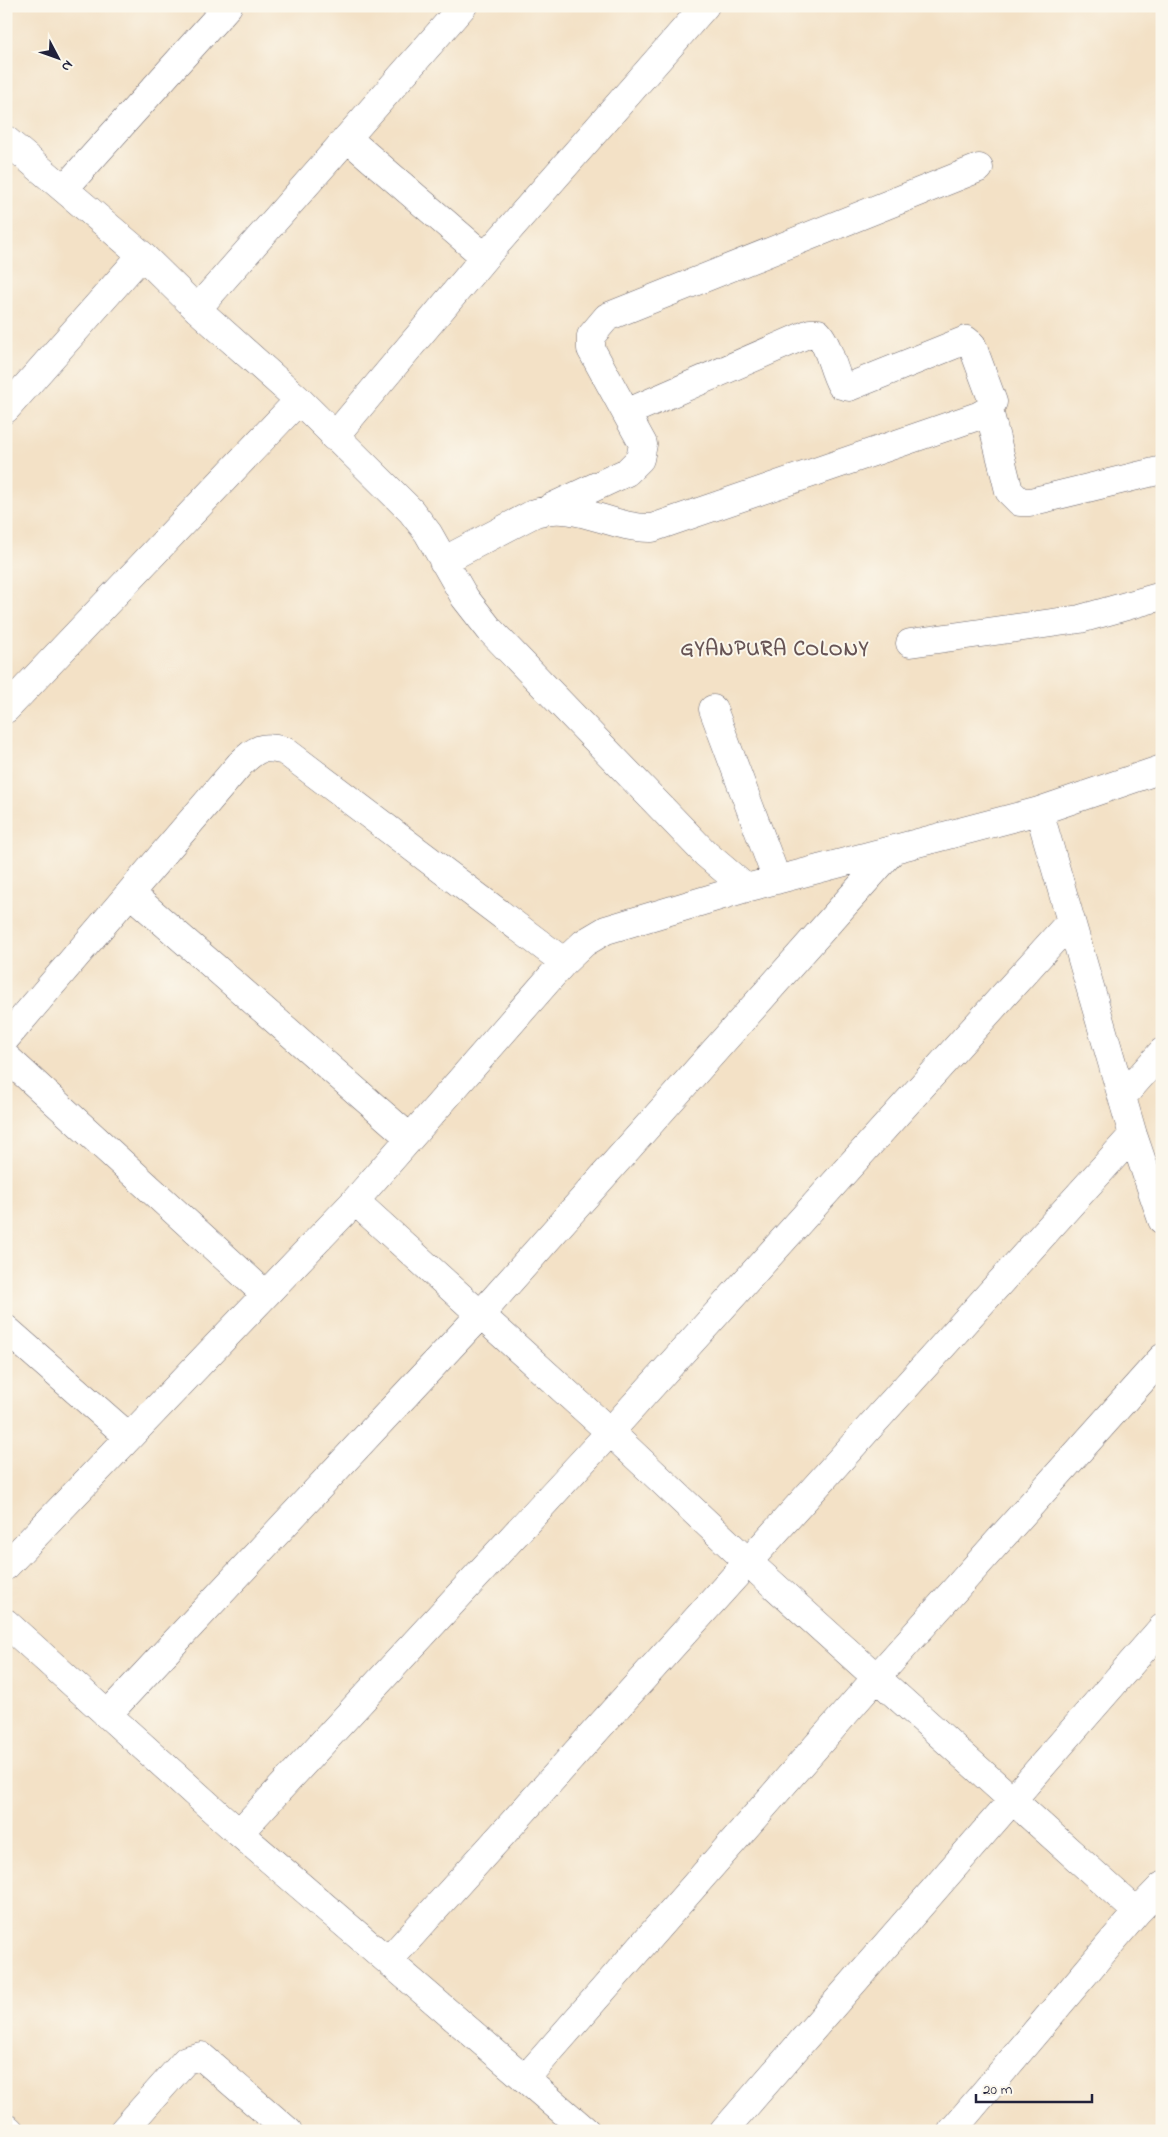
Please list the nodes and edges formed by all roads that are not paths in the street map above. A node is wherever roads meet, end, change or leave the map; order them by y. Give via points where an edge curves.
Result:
1 (228, 6) edge
2 (463, 6) edge
3 (705, 6) edge
4 (347, 138) junction
5 (6, 140) edge
6 (979, 168) dead end
7 (64, 189) junction
8 (142, 255) junction
9 (485, 257) junction
10 (197, 309) junction
11 (299, 400) junction
12 (6, 409) edge
13 (989, 410) junction
14 (626, 413) junction
15 (334, 437) junction
16 (1162, 470) edge
17 (550, 508) junction
18 (443, 560) junction
19 (1162, 596) edge
20 (910, 643) dead end
21 (6, 709) edge
22 (713, 709) dead end
23 (1162, 769) edge
24 (1038, 811) junction
25 (893, 850) junction
26 (777, 880) junction
27 (746, 888) junction
28 (130, 892) junction
29 (1070, 923) junction
30 (564, 962) junction
31 (6, 1038) edge
32 (1162, 1052) edge
33 (6, 1057) edge
34 (1122, 1096) junction
35 (1133, 1135) junction
36 (410, 1138) junction
37 (355, 1201) junction
38 (1162, 1220) edge
39 (265, 1294) junction
40 (480, 1315) junction
41 (6, 1329) edge
42 (1162, 1358) edge
43 (610, 1432) junction
44 (129, 1437) junction
45 (748, 1562) junction
46 (6, 1566) edge
47 (6, 1622) edge
48 (1162, 1628) edge
49 (877, 1677) junction
50 (107, 1715) junction
51 (1012, 1798) junction
52 (239, 1833) junction
53 (1162, 1886) edge
54 (1137, 1912) junction
55 (389, 1960) junction
56 (525, 2079) junction
57 (123, 2131) edge
58 (288, 2131) edge
59 (586, 2131) edge
60 (724, 2131) edge
61 (952, 2131) edge

1 - 7 street
2 - 4 street
3 - 9 street
4 - 9 street
4 - 10 street
5 - 7 street
6 - 14 street via 607,317 591,336 591,349
7 - 8 street
8 - 10 street
8 - 12 street
9 - 15 street
10 - 11 street
11 - 15 street
11 - 21 street
13 - 14 street via 992,395 972,345 966,340 849,387 841,385 836,376 823,338 818,333 810,333
13 - 16 street via 1009,491 1020,502
13 - 17 street via 652,528 635,528 571,509
14 - 17 street via 643,444 640,459 627,472
15 - 18 street via 411,511 428,532
17 - 18 street
18 - 27 street via 465,598 490,630 706,854
19 - 20 street via 1080,619
22 - 26 street
23 - 24 street
24 - 25 street
24 - 29 street
25 - 26 street
25 - 40 street
26 - 27 street
27 - 30 street via 606,930 584,943
28 - 30 street via 240,764 254,751 268,747 285,751
28 - 31 street
28 - 36 street
29 - 34 street
29 - 43 street
30 - 36 street
32 - 34 street
33 - 39 street
34 - 35 street
35 - 38 street
35 - 45 street
36 - 37 street
37 - 39 street
37 - 40 street
39 - 44 street
40 - 43 street
40 - 50 street
41 - 44 street
42 - 49 street
43 - 45 street
43 - 52 street
44 - 46 street
45 - 49 street
45 - 55 street
47 - 50 street
48 - 51 street
49 - 51 street
49 - 56 street
50 - 52 street
51 - 54 street
51 - 60 street
52 - 55 street
53 - 54 street
54 - 61 street
55 - 56 street
56 - 59 street
57 - 58 street via 186,2060 201,2056

